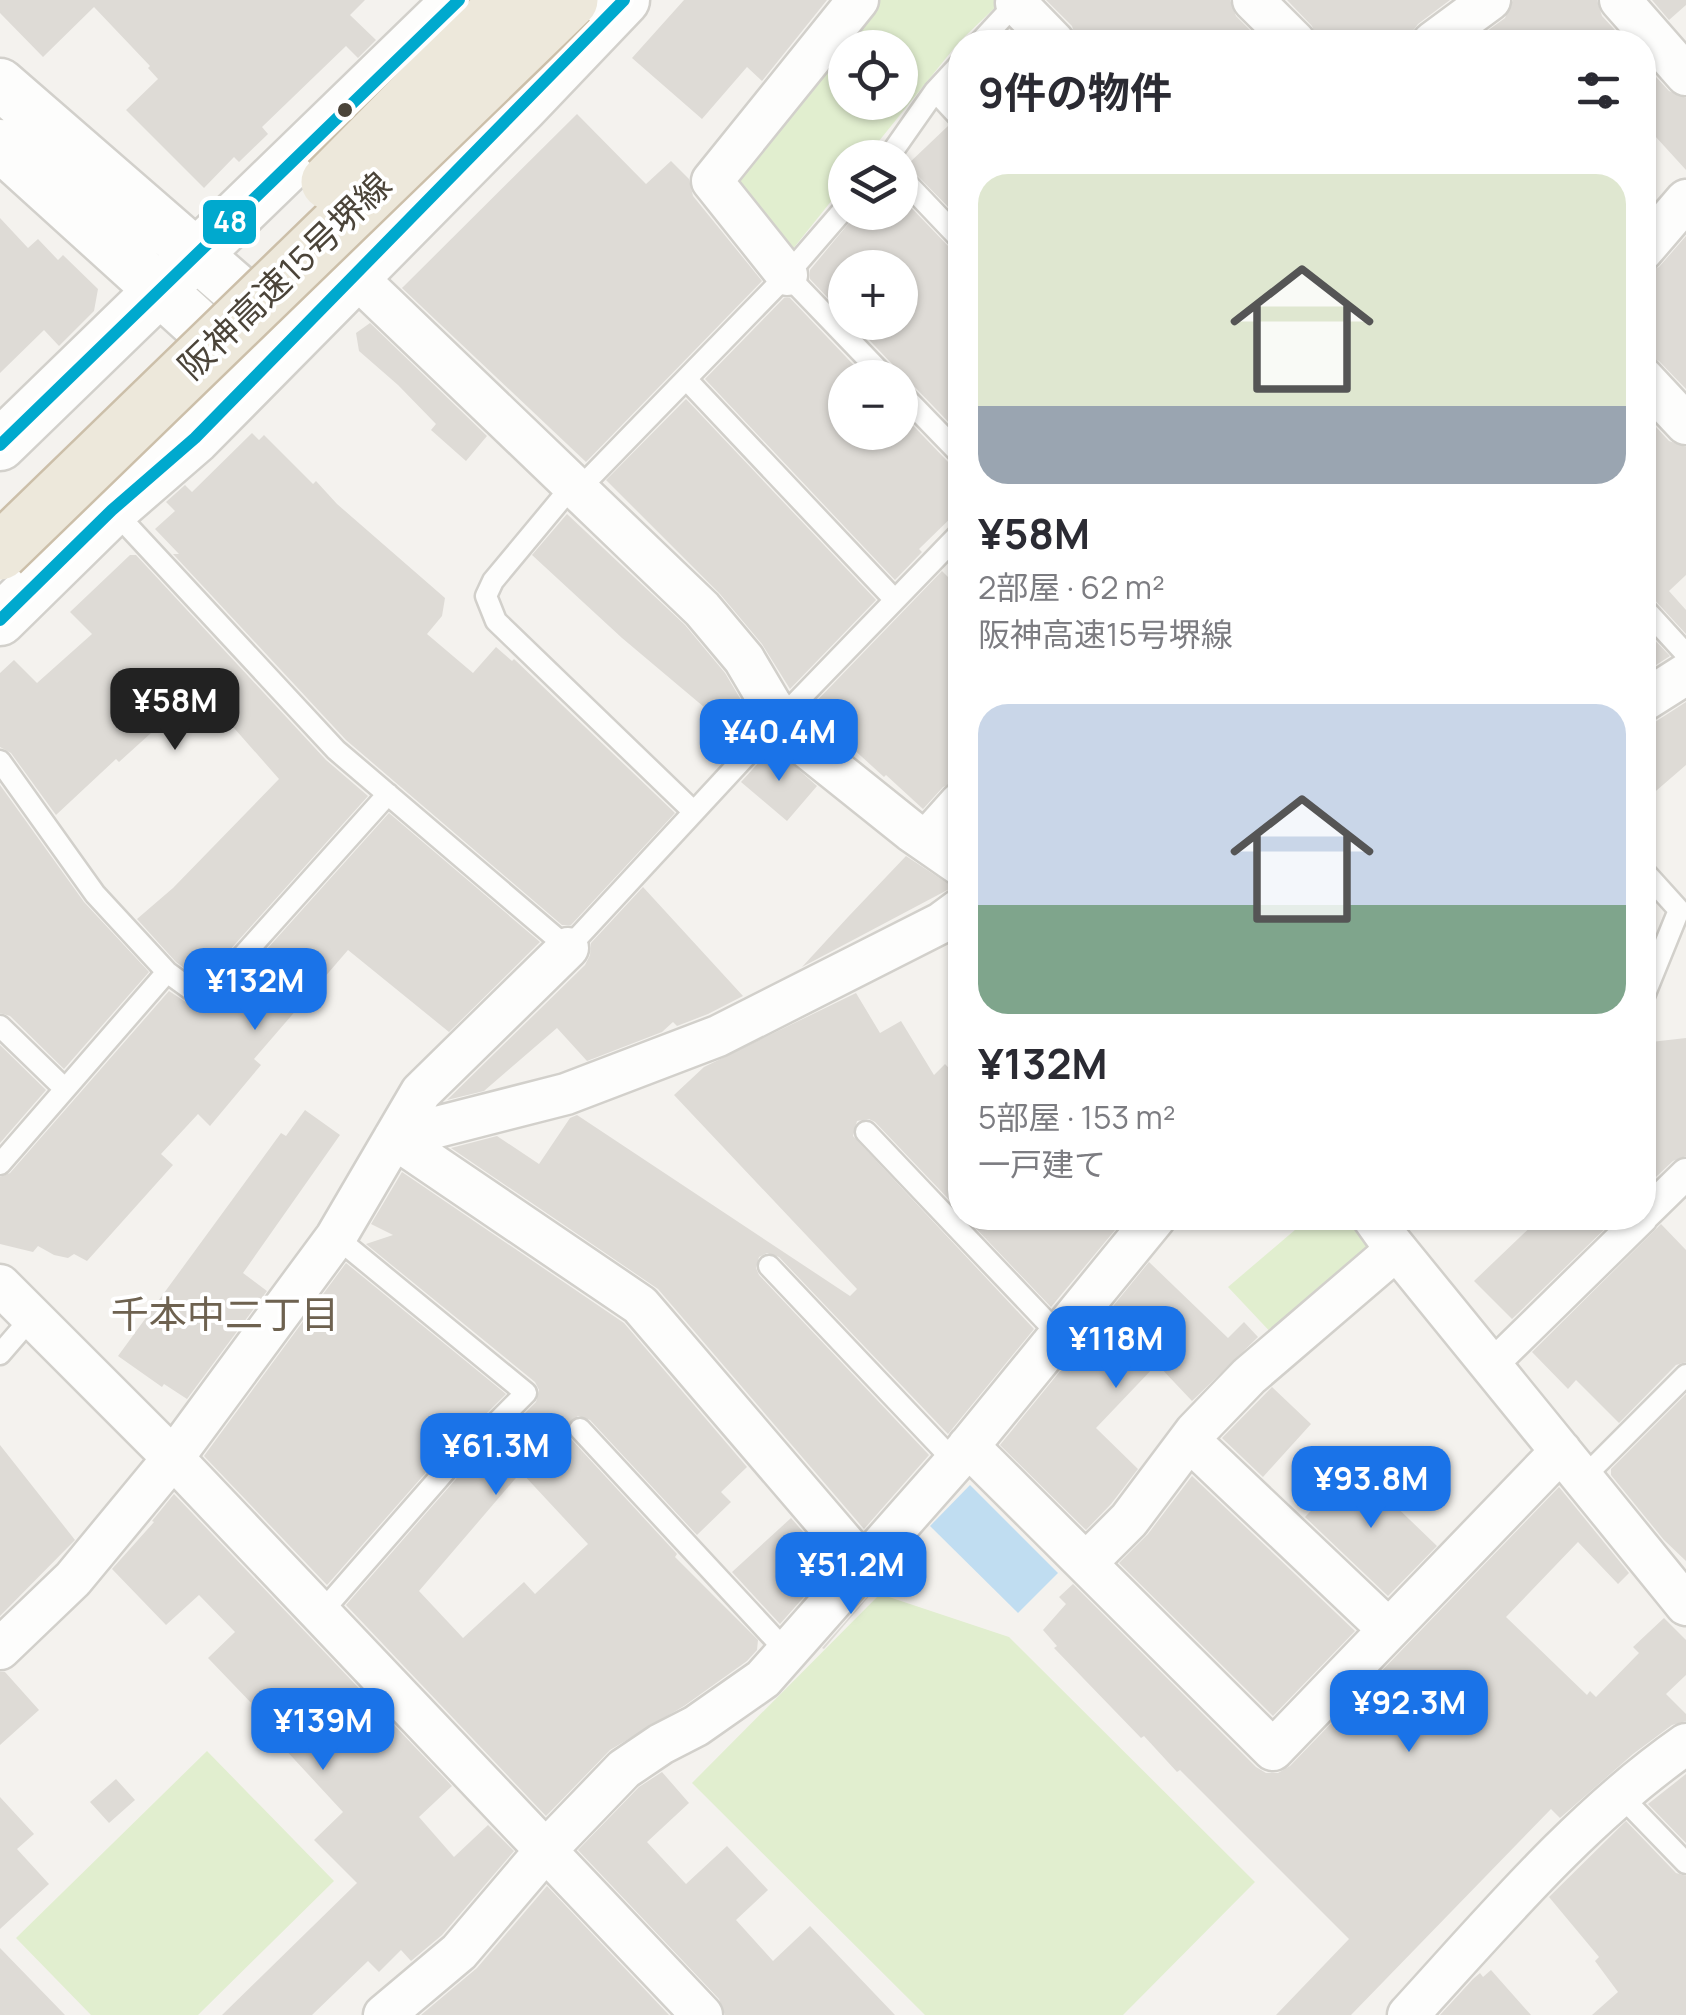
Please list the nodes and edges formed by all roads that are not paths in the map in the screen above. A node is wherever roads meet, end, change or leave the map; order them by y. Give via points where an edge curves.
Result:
1 (459, 0) edge
2 (509, 0) edge
3 (570, 0) edge
4 (624, 0) edge
5 (858, 0) edge
6 (1252, 0) edge
7 (1490, 0) edge
8 (1620, 0) edge
9 (1018, 2) edge
10 (991, 30) edge
11 (1043, 30) edge
12 (1282, 30) edge
13 (1449, 30) edge
14 (1649, 30) edge
15 (948, 77) edge
16 (0, 84) edge
17 (935, 91) junction
18 (948, 105) edge
19 (901, 140) edge
20 (0, 145) edge
21 (918, 195) edge
22 (1686, 200) edge
23 (948, 226) edge
24 (828, 228) edge
25 (1656, 235) edge
26 (196, 254) junction
27 (787, 275) junction
28 (355, 276) junction
29 (161, 290) junction
30 (293, 339) junction
31 (869, 360) edge
32 (256, 377) junction
33 (686, 379) junction
34 (1656, 391) edge
35 (918, 411) edge
36 (1686, 424) edge
37 (948, 442) edge
38 (0, 445) edge
39 (574, 488) junction
40 (0, 507) edge
41 (112, 510) junction
42 (948, 546) edge
43 (0, 552) edge
44 (896, 600) junction
45 (0, 620) edge
46 (1656, 621) edge
47 (1686, 654) edge
48 (1686, 674) edge
49 (1656, 693) edge
50 (780, 718) junction
51 (0, 761) edge
52 (388, 794) junction
53 (694, 812) junction
54 (948, 816) edge
55 (926, 841) junction
56 (948, 856) edge
57 (1656, 885) edge
58 (948, 917) edge
59 (568, 948) junction
60 (1656, 967) edge
61 (167, 972) junction
62 (0, 1026) edge
63 (65, 1088) junction
64 (866, 1132) dead end
65 (394, 1138) junction
66 (0, 1164) edge
67 (1686, 1174) edge
68 (1656, 1203) edge
69 (948, 1218) edge
70 (959, 1230) edge
71 (1142, 1230) edge
72 (1377, 1230) edge
73 (1384, 1230) edge
74 (1629, 1230) edge
75 (336, 1236) junction
76 (768, 1266) dead end
77 (0, 1285) edge
78 (32, 1317) junction
79 (1060, 1336) junction
80 (0, 1354) edge
81 (1491, 1366) junction
82 (1686, 1375) edge
83 (580, 1429) dead end
84 (1190, 1440) junction
85 (476, 1443) dead end
86 (962, 1454) junction
87 (173, 1458) junction
88 (1572, 1464) junction
89 (446, 1470) dead end
90 (1086, 1564) junction
91 (862, 1565) junction
92 (1686, 1605) edge
93 (320, 1614) junction
94 (1388, 1629) junction
95 (0, 1649) edge
96 (786, 1651) junction
97 (1686, 1744) edge
98 (1620, 1795) junction
99 (544, 1851) junction
100 (1686, 1862) edge
101 (384, 2015) edge
102 (702, 2015) edge
103 (1408, 2015) edge

1 - 26 street
2 - 40 highway, 阪神高速15号堺線, bridge
3 - 43 highway, 阪神高速15号堺線, bridge
4 - 28 street
5 - 27 street via 712,181
6 - 12 street
7 - 13 street
8 - 14 street
9 - 10 lane
9 - 11 street
15 - 17 lane
16 - 26 street
17 - 18 lane
17 - 19 lane
20 - 29 street
21 - 23 lane
22 - 25 street
24 - 27 lane
26 - 29 street
26 - 30 street
27 - 31 lane
27 - 33 lane
28 - 30 street
28 - 39 street
29 - 32 street
29 - 38 street
30 - 32 street
32 - 41 street
33 - 39 lane
33 - 44 lane
34 - 36 street
35 - 37 lane
39 - 50 street via 723,632
39 - 53 lane via 486,596 496,621
41 - 45 street
41 - 52 lane via 336,750
42 - 44 lane
44 - 50 lane
46 - 47 lane
48 - 49 street
50 - 53 lane
50 - 55 street via 795,738
51 - 61 lane via 95,894
52 - 59 lane
52 - 61 lane via 204,999
53 - 59 lane
54 - 55 street
55 - 56 street
57 - 60 lane via 1679,910
58 - 65 street via 718,1036 566,1094
59 - 65 street via 422,1092
61 - 63 lane
62 - 63 lane
63 - 66 lane
64 - 69 lane
65 - 75 street
65 - 91 street via 640,1305
67 - 68 street
70 - 79 lane
71 - 79 street
72 - 84 street
73 - 81 street
74 - 81 street
75 - 85 lane via 526,1393
75 - 87 street
76 - 86 lane
77 - 78 street
78 - 80 lane
78 - 87 street
79 - 86 street
81 - 88 street
82 - 88 lane
83 - 96 lane
84 - 90 street
84 - 94 street
86 - 90 street
86 - 91 street
87 - 93 street
87 - 95 street via 73,1580
88 - 92 street
88 - 94 street
89 - 93 lane
90 - 94 street via 1274,1750
91 - 96 street
93 - 99 street
96 - 99 street via 763,1678 624,1770
97 - 98 street
98 - 100 lane
98 - 103 street
99 - 101 street via 459,1952
99 - 102 street

